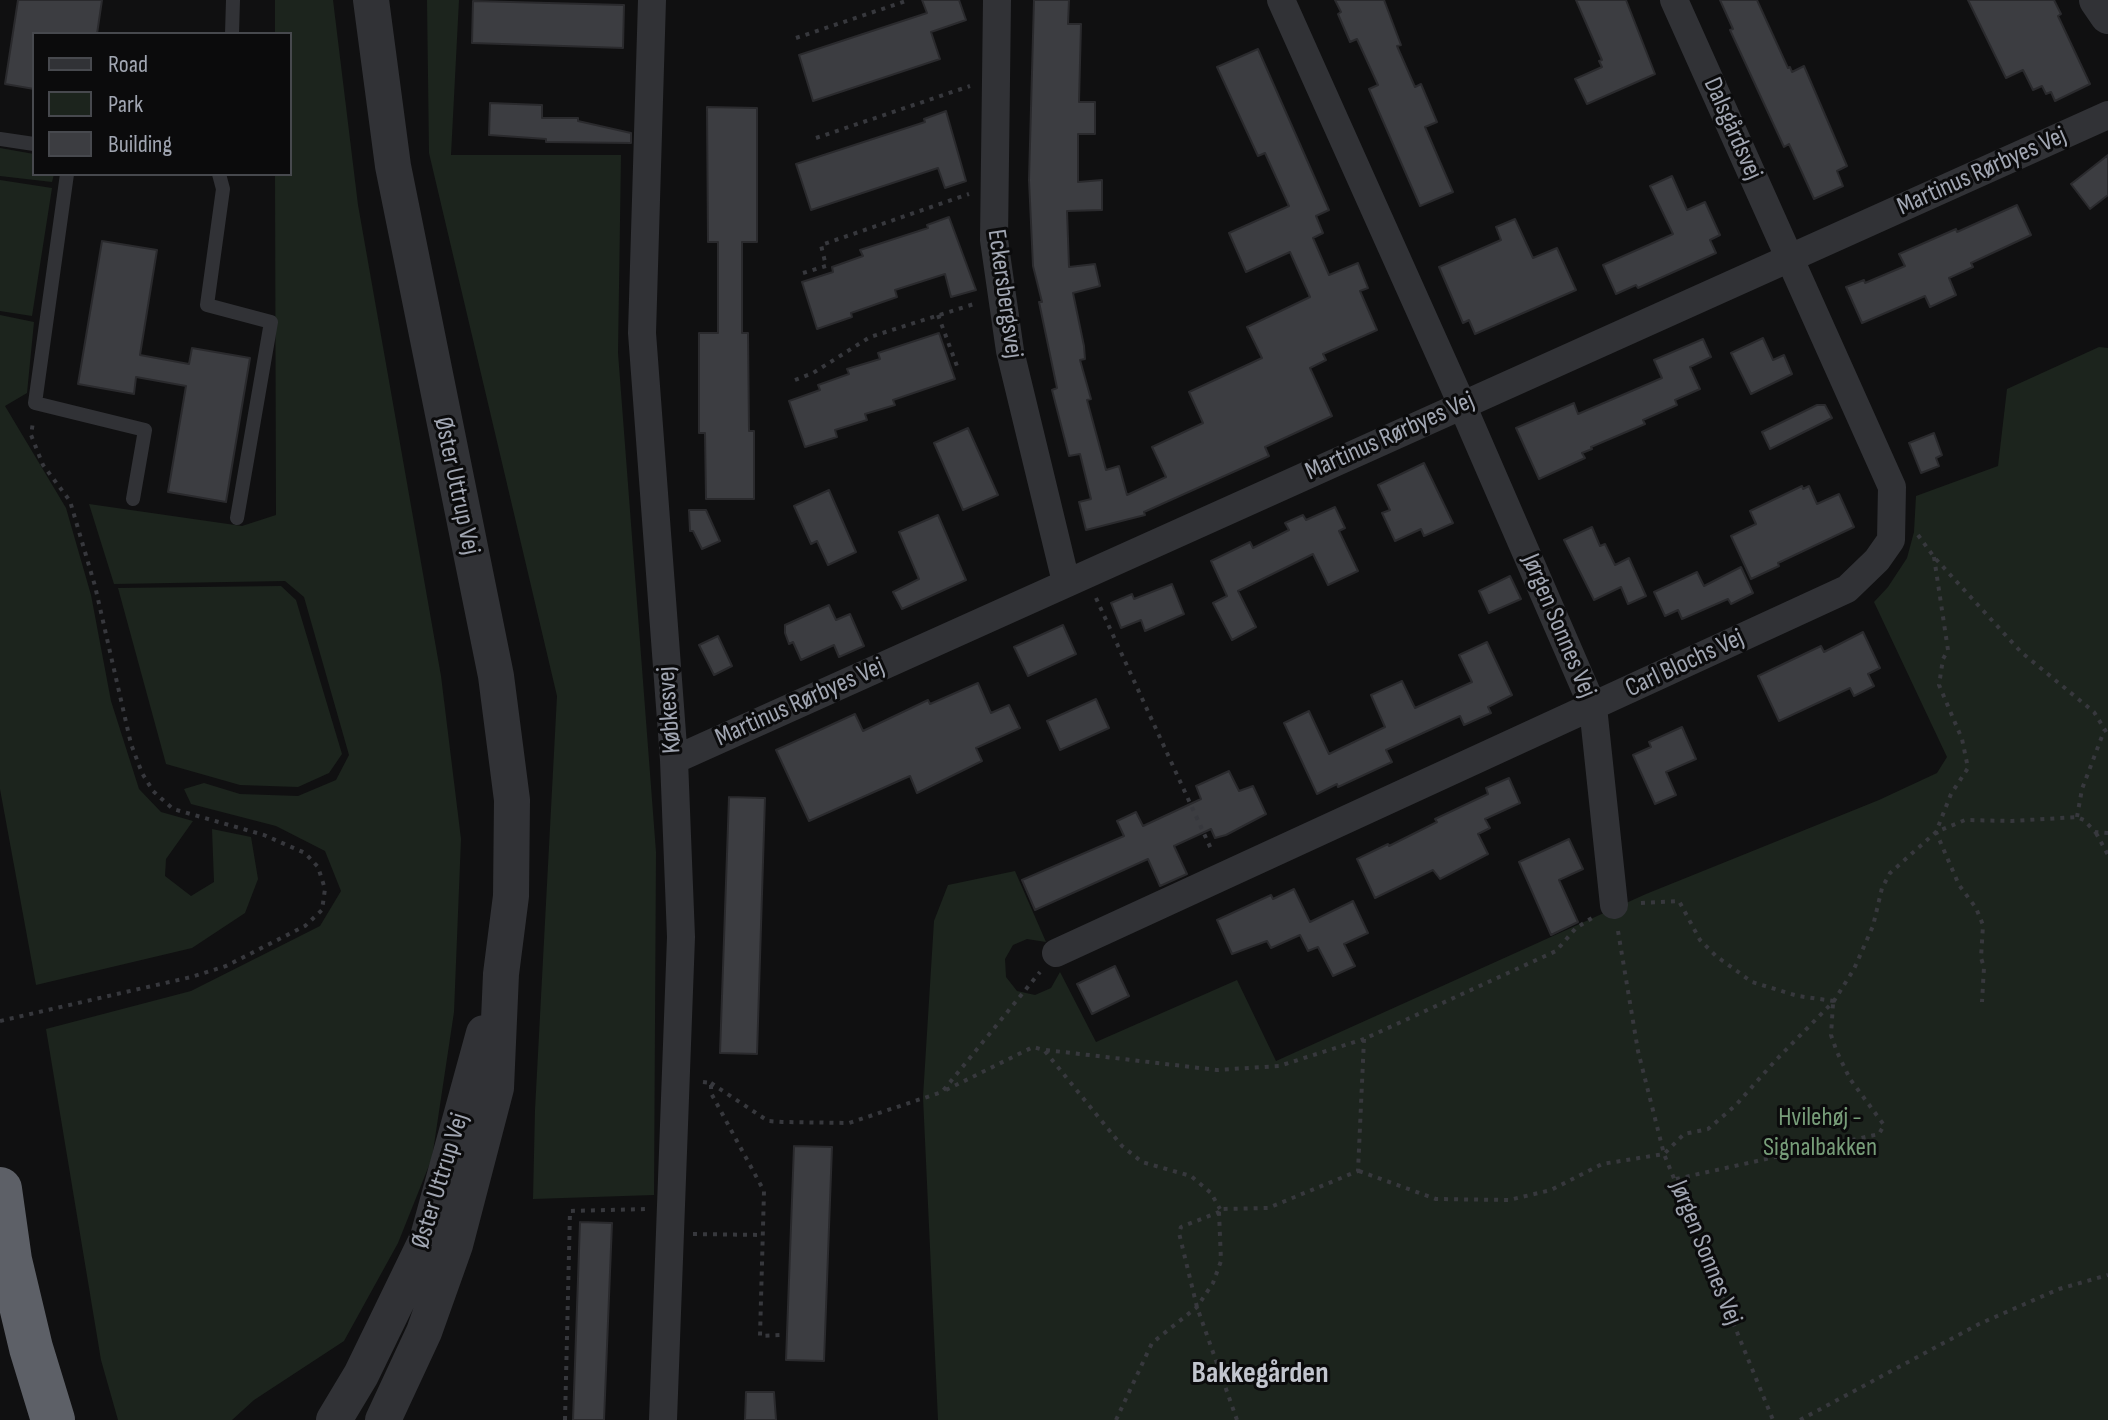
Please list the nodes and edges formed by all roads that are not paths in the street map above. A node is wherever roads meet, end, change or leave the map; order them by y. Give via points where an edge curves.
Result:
1 (233, 0) edge
2 (371, 0) edge
3 (652, 0) edge
4 (997, 0) edge
5 (1281, 0) edge
6 (1674, 0) edge
7 (2097, 0) edge
8 (2108, 16) edge
9 (232, 32) edge
10 (2108, 115) edge
11 (0, 139) edge
12 (32, 144) edge
13 (67, 176) edge
14 (220, 176) edge
15 (1790, 257) junction
16 (1462, 404) junction
17 (133, 499) dead end
18 (237, 518) dead end
19 (1076, 578) junction
20 (1593, 707) junction
21 (674, 760) junction
22 (1614, 905) road end
23 (1056, 953) road end
24 (501, 974) junction
25 (0, 1189) edge
26 (53, 1420) edge
27 (334, 1420) edge
28 (383, 1420) edge
29 (663, 1420) edge

1 - 9 lane
2 - 24 street, Øster Uttrup Vej via 393,166 496,676 512,800 511,896
3 - 21 street, Købkesvej via 642,333
4 - 19 street, Eckersbergsvej via 994,240 1010,351
5 - 16 street, Jørgen Sonnes Vej
6 - 15 street, Dalsgårdsvej
7 - 8 street
10 - 15 street, Martinus Rørbyes Vej
11 - 12 lane
13 - 17 lane via 35,403 145,430
14 - 18 lane via 223,189 207,305 271,322
15 - 16 street, Martinus Rørbyes Vej
15 - 20 street, Carl Blochs Vej via 1892,487 1891,540 1847,589
16 - 19 street, Martinus Rørbyes Vej
16 - 20 street, Jørgen Sonnes Vej
19 - 21 street, Martinus Rørbyes Vej
20 - 22 street, Jørgen Sonnes Vej
20 - 23 street, Carl Blochs Vej
21 - 29 street, Købkesvej via 681,937
24 - 27 street, Øster Uttrup Vej via 428,1237
24 - 28 street, Øster Uttrup Vej via 496,1088 479,1157 424,1332
25 - 26 highway via 10,1260

